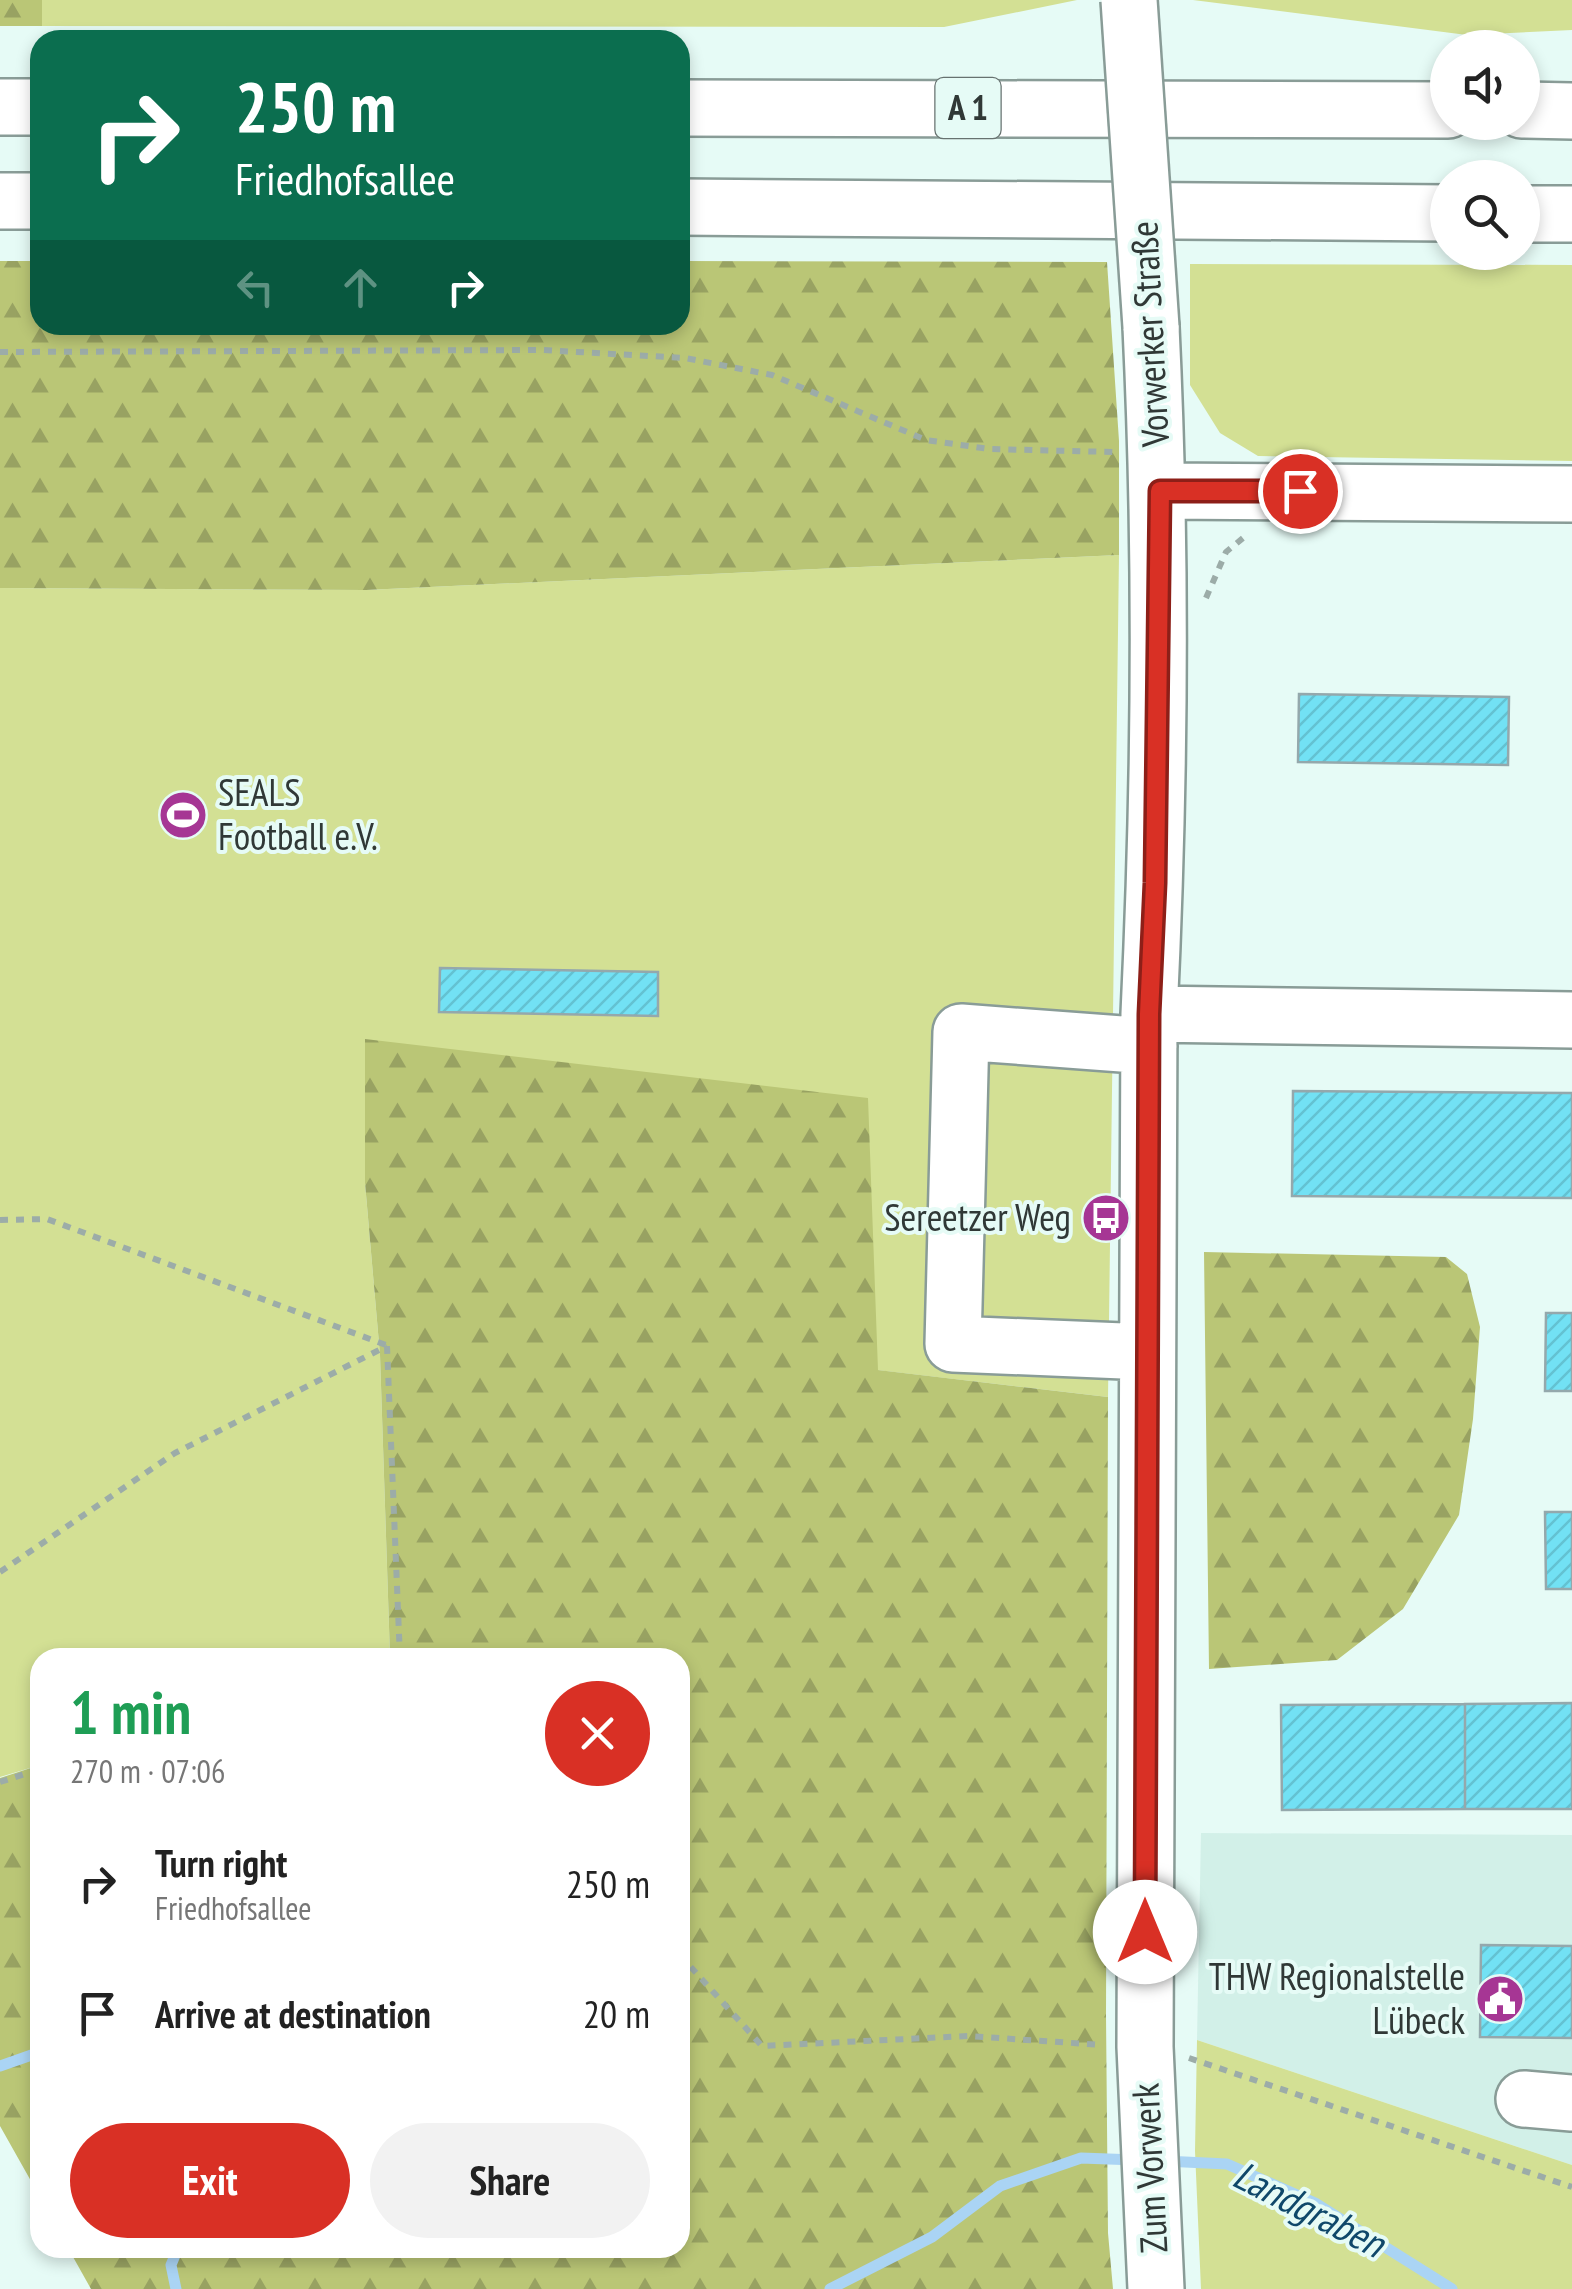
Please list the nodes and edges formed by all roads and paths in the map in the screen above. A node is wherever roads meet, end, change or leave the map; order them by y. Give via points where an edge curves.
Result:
1 (1130, 0) edge
2 (0, 107) edge
3 (30, 107) edge
4 (690, 108) edge
5 (1430, 110) edge
6 (1540, 110) edge
7 (1572, 110) edge
8 (0, 200) edge
9 (30, 201) edge
10 (690, 207) edge
11 (1430, 213) edge
12 (1540, 214) edge
13 (1572, 214) edge
14 (0, 352) edge
15 (1158, 472) junction
16 (1572, 494) edge
17 (1572, 1020) edge
18 (1149, 1030) junction
19 (0, 1220) edge
20 (387, 1346) junction
21 (1147, 1352) junction
22 (0, 1572) edge
23 (400, 1648) edge
24 (30, 1772) edge
25 (0, 1782) edge
26 (1146, 2069) joint
27 (1156, 2288) edge

1 - 15 main road, Vorwerker Straße, bridge
2 - 3 main road
4 - 5 main road, A 1
6 - 7 main road
8 - 9 main road
10 - 11 main road
12 - 13 main road
14 - 15 path via 542,350 684,358 772,375 926,440
15 - 16 main road
15 - 18 main road, Vorwerker Straße
17 - 18 main road
18 - 21 main road, Vorwerker Straße
18 - 21 main road via 961,1032 952,1344
19 - 20 path via 48,1220
20 - 22 path via 176,1453
20 - 23 path
21 - 26 main road, Vorwerker Straße
24 - 25 path
26 - 27 main road, Zum Vorwerk

